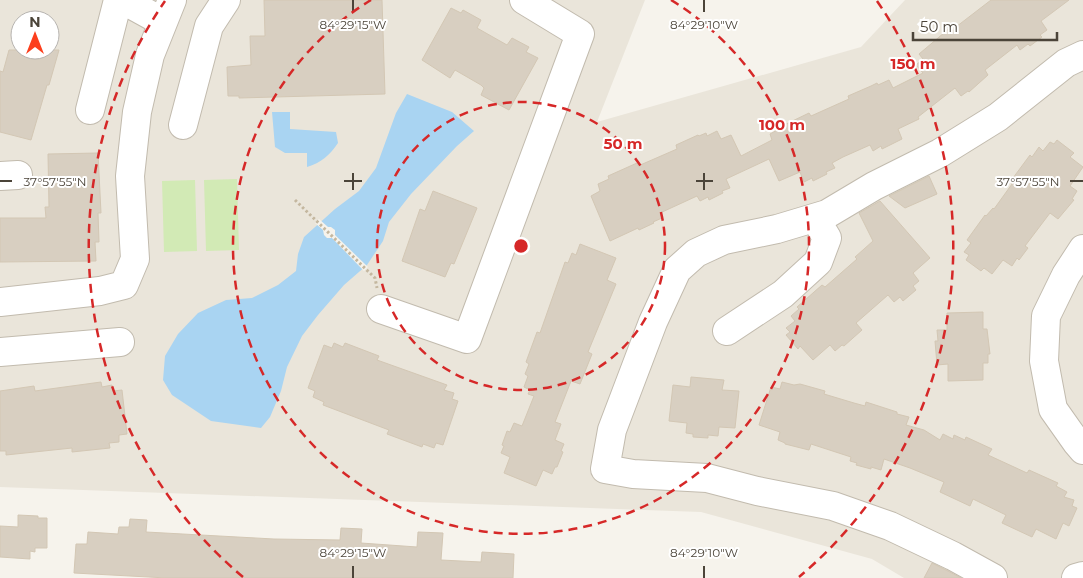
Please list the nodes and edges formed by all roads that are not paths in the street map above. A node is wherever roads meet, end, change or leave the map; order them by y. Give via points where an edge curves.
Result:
1 (118, 0) edge
2 (123, 0) edge
3 (226, 0) edge
4 (524, 0) edge
5 (168, 11) edge
6 (1083, 55) edge
7 (90, 110) dead end
8 (183, 125) dead end
9 (815, 218) junction
10 (1083, 249) edge
11 (0, 302) edge
12 (381, 308) dead end
13 (727, 331) dead end
14 (120, 342) dead end
15 (0, 352) edge
16 (1083, 450) edge
17 (1083, 576) edge
18 (993, 578) edge
19 (1076, 578) edge

1 - 7 street
2 - 5 street
3 - 8 street via 210,26
4 - 12 street via 580,34 468,339
5 - 11 street via 150,55 137,112 130,176 135,259 124,284 100,291
6 - 9 street via 1066,63 998,117 940,153
9 - 13 street via 827,238 818,262 783,294
9 - 18 street via 724,240 696,253 677,270 653,322 612,430 605,469 633,474 707,478 833,506 890,526
10 - 16 street via 1046,316 1044,361 1053,409
14 - 15 street
17 - 19 street

